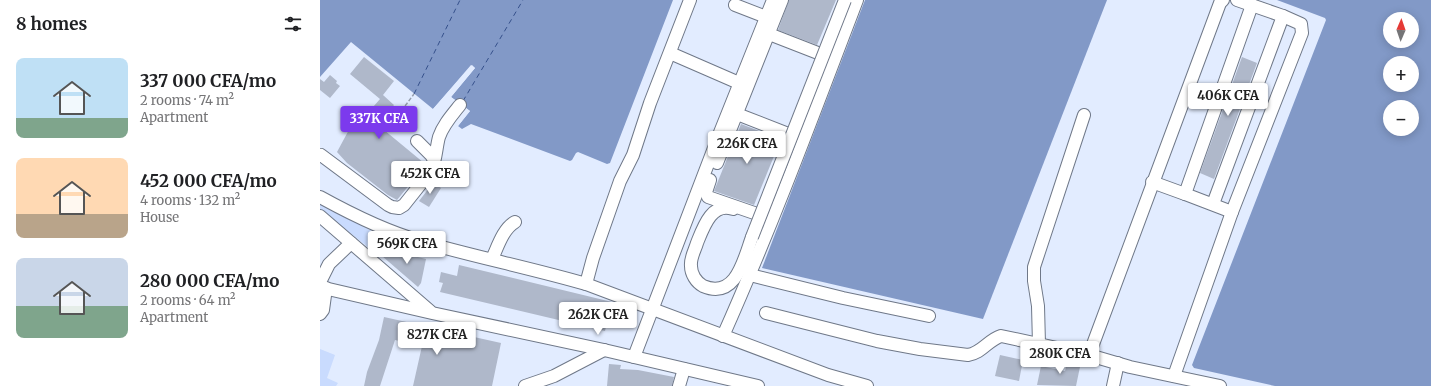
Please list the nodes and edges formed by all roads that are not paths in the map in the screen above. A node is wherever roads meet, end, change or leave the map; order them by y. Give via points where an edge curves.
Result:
1 (690, 0) edge
2 (773, 0) edge
3 (782, 0) edge
4 (845, 0) edge
5 (857, 0) edge
6 (1223, 0) edge
7 (1237, 0) edge
8 (734, 5) dead end
9 (1252, 5) junction
10 (1283, 16) junction
11 (766, 17) junction
12 (769, 34) junction
13 (670, 53) junction
14 (823, 55) junction
15 (739, 83) junction
16 (460, 105) dead end
17 (737, 114) junction
18 (1084, 115) dead end
19 (791, 135) junction
20 (417, 141) dead end
21 (320, 156) edge
22 (434, 160) junction
23 (1152, 182) junction
24 (1185, 194) junction
25 (320, 196) edge
26 (1213, 204) junction
27 (1232, 212) junction
28 (320, 216) edge
29 (516, 222) dead end
30 (765, 222) junction
31 (351, 243) junction
32 (492, 259) junction
33 (750, 275) junction
34 (586, 284) junction
35 (322, 286) edge
36 (652, 310) junction
37 (432, 313) junction
38 (766, 313) dead end
39 (320, 314) edge
40 (929, 316) dead end
41 (723, 336) junction
42 (1039, 344) junction
43 (604, 350) junction
44 (1089, 355) junction
45 (634, 357) junction
46 (1118, 363) junction
47 (684, 369) junction
48 (1174, 376) junction
49 (525, 386) edge
50 (679, 386) edge
51 (758, 386) edge
52 (868, 386) edge
53 (1113, 386) edge
54 (1220, 386) edge

1 - 13 street
2 - 11 street
3 - 12 street
4 - 14 street, bridge
5 - 30 street
6 - 23 street via 1220,2
7 - 9 street
8 - 11 street
9 - 10 street
9 - 24 street
10 - 26 street
10 - 27 street via 1301,24 1302,33
11 - 15 street
12 - 14 street
12 - 17 street
13 - 15 street
13 - 34 street via 633,155 620,181
14 - 19 street, bridge
15 - 36 street
16 - 22 street via 448,119 440,135
17 - 19 street
17 - 30 street via 706,194
18 - 42 street via 1034,267
19 - 30 street, bridge
20 - 22 street
21 - 22 street via 388,205 396,208 404,205 431,171
23 - 24 street
23 - 44 street
24 - 26 street
25 - 32 street via 420,241
26 - 27 street
27 - 48 street
28 - 31 street
29 - 32 street via 507,230
30 - 30 street, bridge via 758,223 731,284 713,288 697,282 690,265 692,257 704,224 715,211 731,208
30 - 33 street
31 - 35 street via 329,264
31 - 37 street
32 - 34 street
33 - 40 street
33 - 41 street
34 - 36 street
35 - 37 street
35 - 39 street via 323,310
36 - 41 street
36 - 45 street
37 - 43 street
38 - 42 street via 877,341 968,355 976,354 1001,336
41 - 52 street via 828,375
42 - 44 street
43 - 45 street
43 - 49 street via 554,376
44 - 46 street
45 - 47 street
46 - 48 street
46 - 53 street
47 - 50 street
47 - 51 street
48 - 54 street

